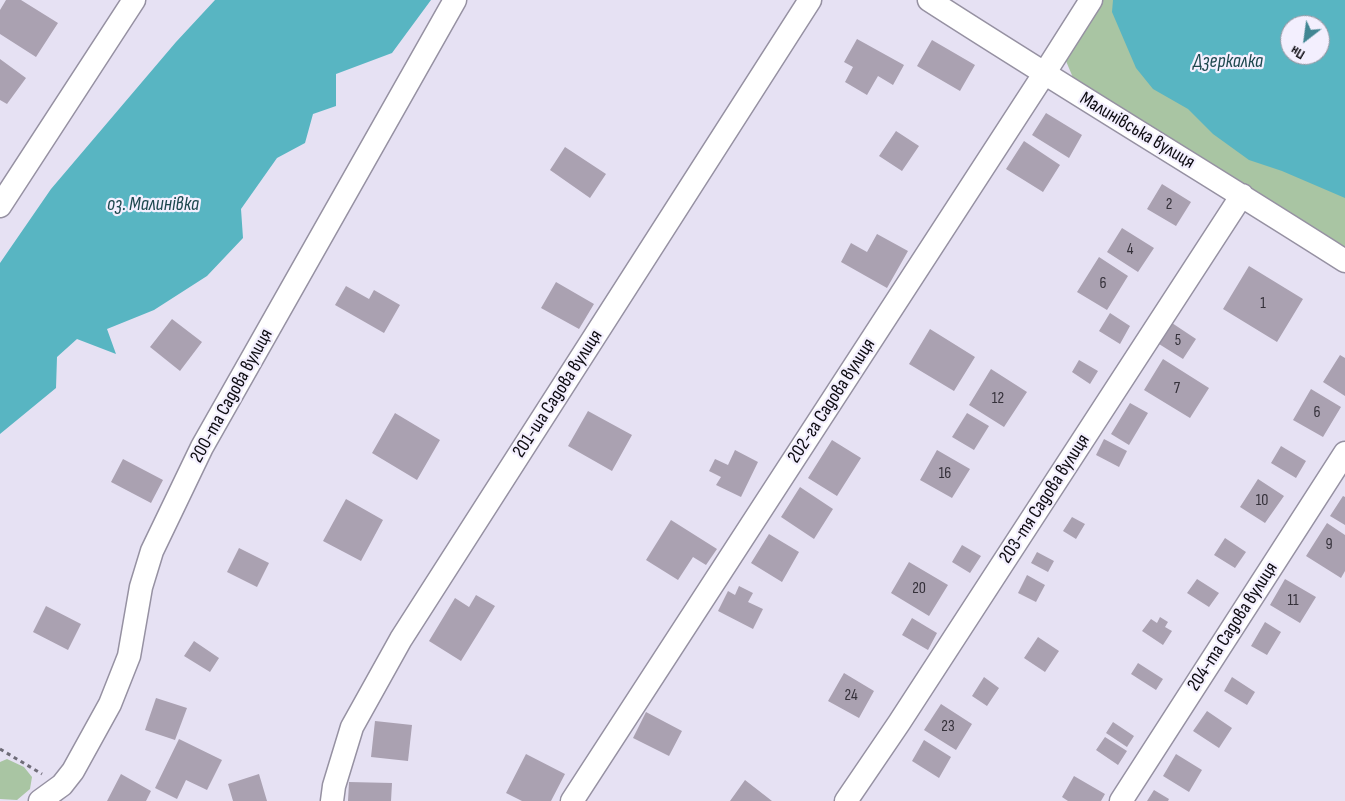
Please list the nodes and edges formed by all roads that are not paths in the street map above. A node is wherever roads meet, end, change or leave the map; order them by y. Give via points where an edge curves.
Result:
1 (134, 0) edge
2 (455, 0) edge
3 (810, 0) edge
4 (929, 0) edge
5 (1091, 0) edge
6 (1044, 74) junction
7 (1242, 195) junction
8 (0, 206) edge
9 (1345, 260) edge
10 (1345, 453) edge
11 (40, 801) edge
12 (332, 801) edge
13 (572, 801) edge
14 (846, 801) edge
15 (1121, 801) edge

1 - 8 street
2 - 11 street, 200-та Садова вулиця via 202,447 152,551 141,587 129,656 110,704 73,771 62,786
3 - 12 street, 201-ша Садова вулиця via 401,639 352,727
4 - 6 street, Малинівська вулиця
5 - 6 street, 202-га Садова вулиця
6 - 7 street, Малинівська вулиця
6 - 13 street, 202-га Садова вулиця
7 - 9 street, Малинівська вулиця
7 - 14 street, 203-тя Садова вулиця
10 - 15 street, 204-та Садова вулиця

